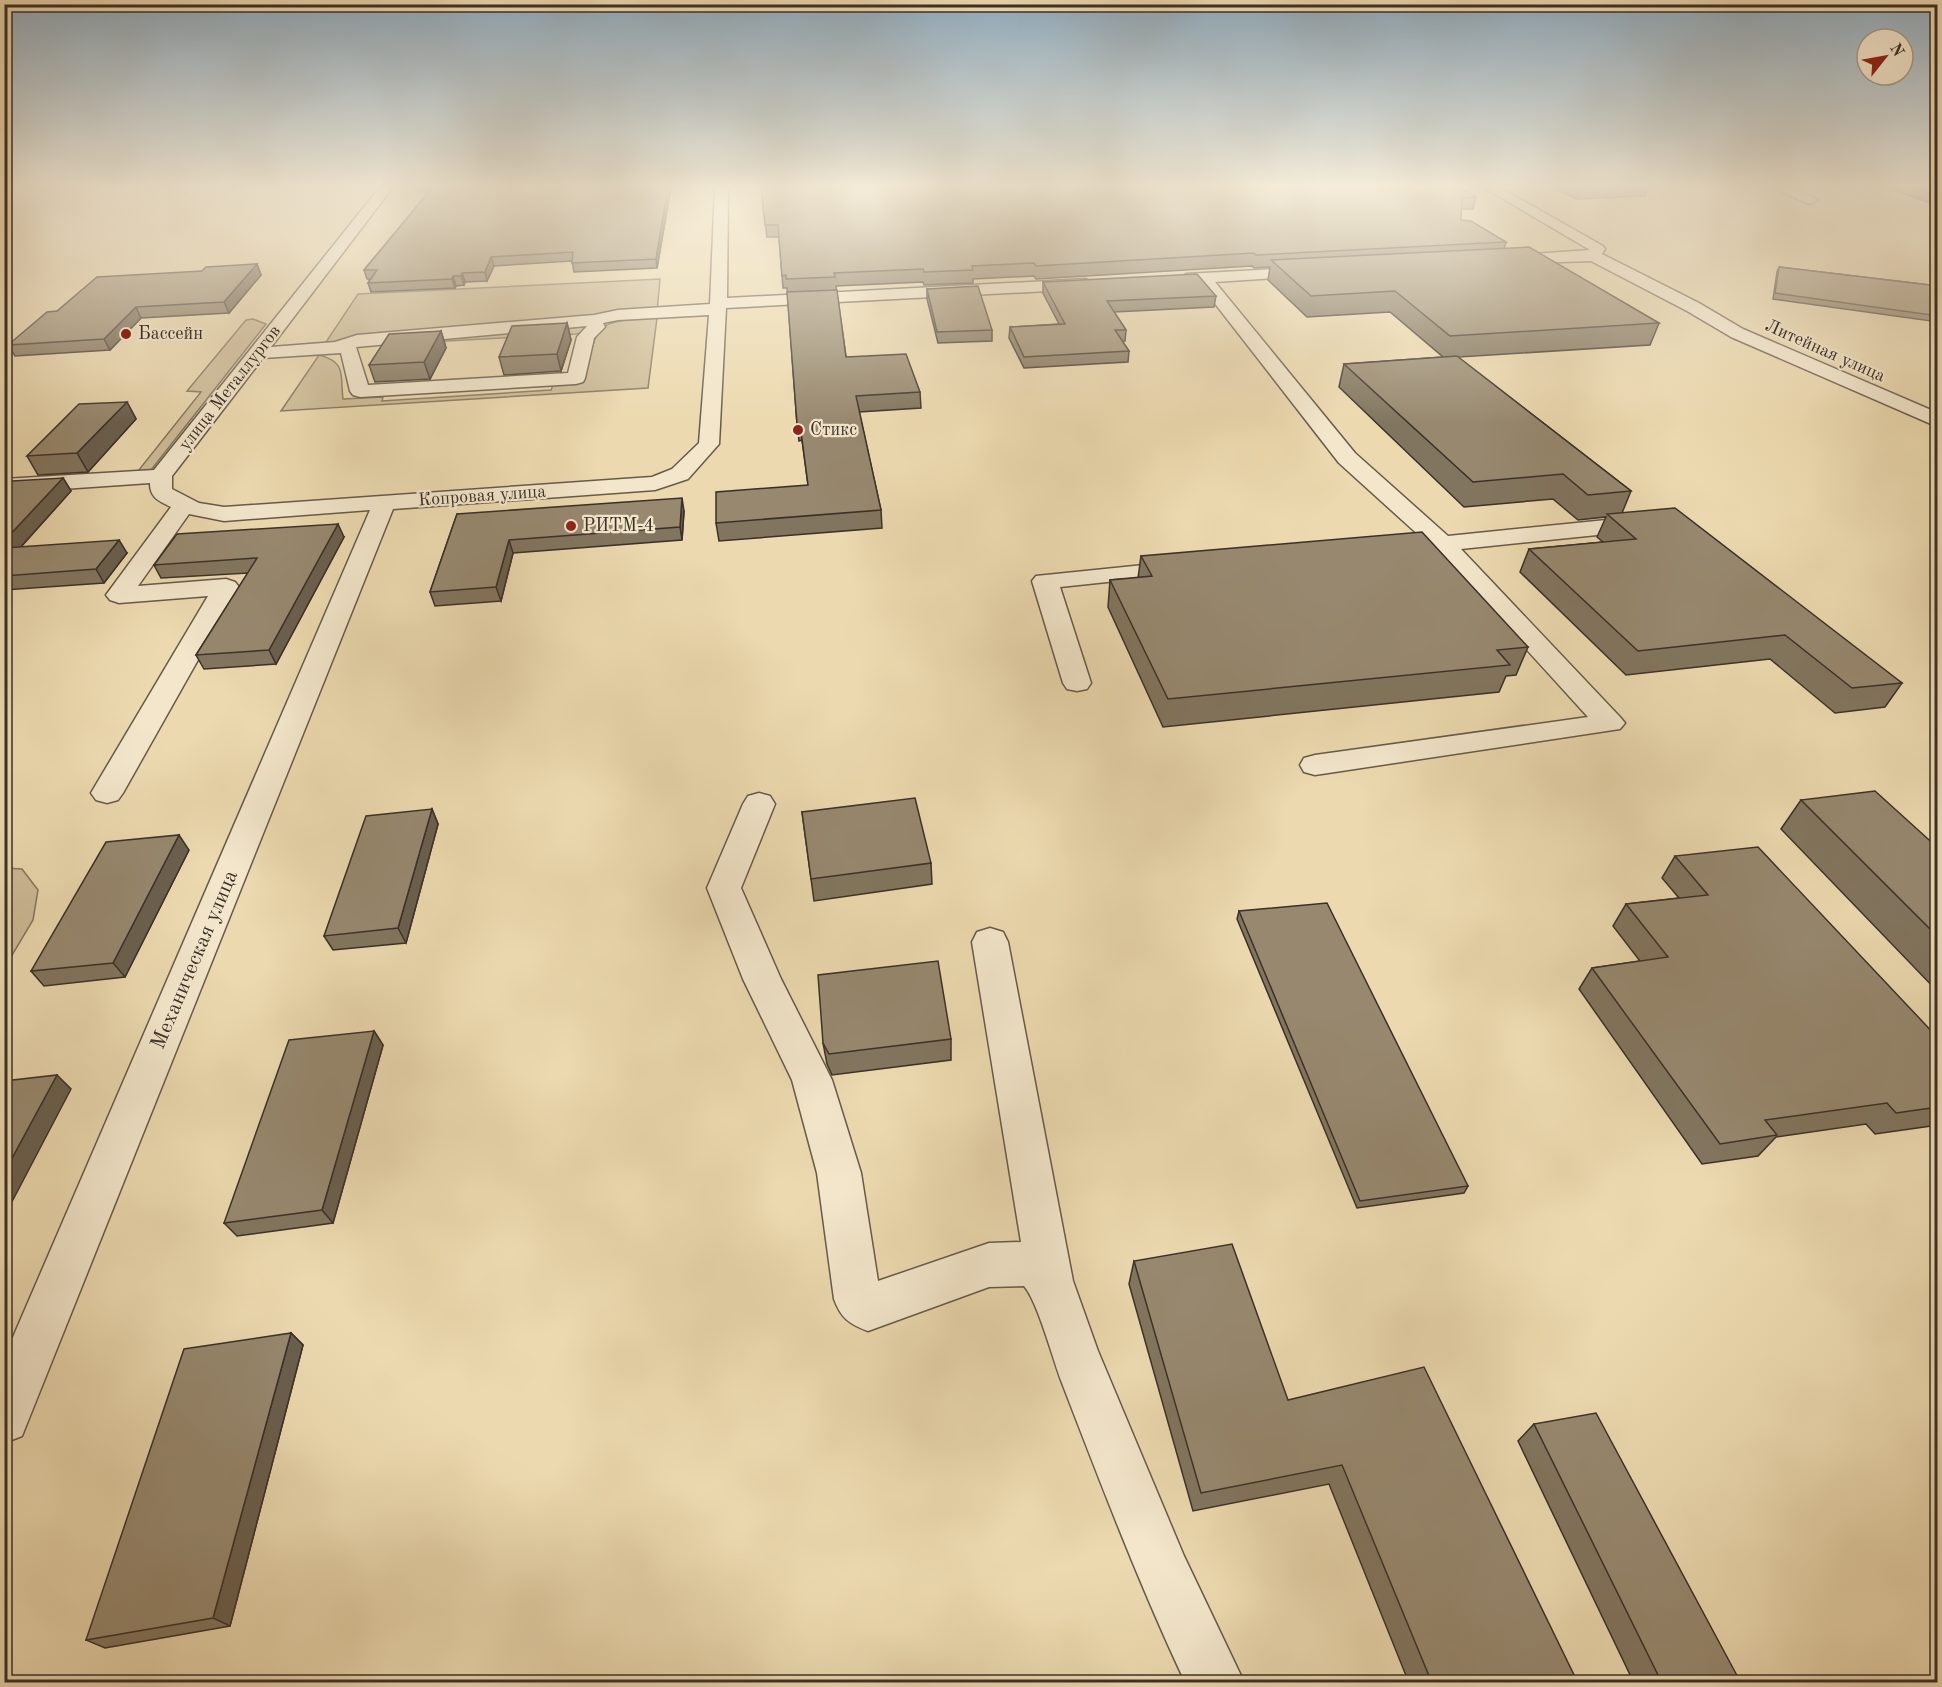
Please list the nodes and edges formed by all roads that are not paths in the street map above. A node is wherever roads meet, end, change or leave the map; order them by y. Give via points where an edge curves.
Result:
1 (325, 266) edge
2 (719, 266) edge
3 (1613, 266) edge
4 (1333, 270) edge
5 (1203, 278) junction
6 (1167, 279) edge
7 (1108, 283) edge
8 (718, 306) junction
9 (590, 328) junction
10 (344, 349) junction
11 (257, 353) junction
12 (1938, 421) edge
13 (161, 476) junction
14 (4, 486) edge
15 (384, 503) junction
16 (183, 507) junction
17 (1669, 521) edge
18 (1443, 544) junction
19 (1408, 547) edge
20 (1209, 566) edge
21 (1077, 683) dead end
22 (1315, 765) dead end
23 (106, 793) dead end
24 (759, 804) dead end
25 (990, 942) dead end
26 (1050, 1281) junction
27 (4, 1418) edge
28 (1215, 1683) edge

1 - 11 street, улица Металлургов
2 - 8 street, Копровая улица
3 - 12 street, Литейная улица via 1737,333
4 - 5 street
5 - 6 street
5 - 18 street via 1347,458
7 - 8 street
8 - 9 street via 618,315
8 - 15 street, Копровая улица via 709,444 680,474 655,483
9 - 10 street
9 - 10 street via 576,378 360,391
10 - 11 street
11 - 13 street, улица Металлургов
13 - 14 street
13 - 16 street, Копровая улица via 161,492
15 - 16 street, Копровая улица via 224,514
15 - 27 street, Механическая улица
16 - 23 street via 119,595 226,587
17 - 18 street
18 - 19 street
18 - 22 street via 1610,723
20 - 21 street via 1045,581
24 - 26 street via 724,888 762,979 812,1080 839,1173 857,1299 868,1308 989,1266 1034,1264
25 - 26 street
26 - 28 street via 1074,1352 1164,1576

